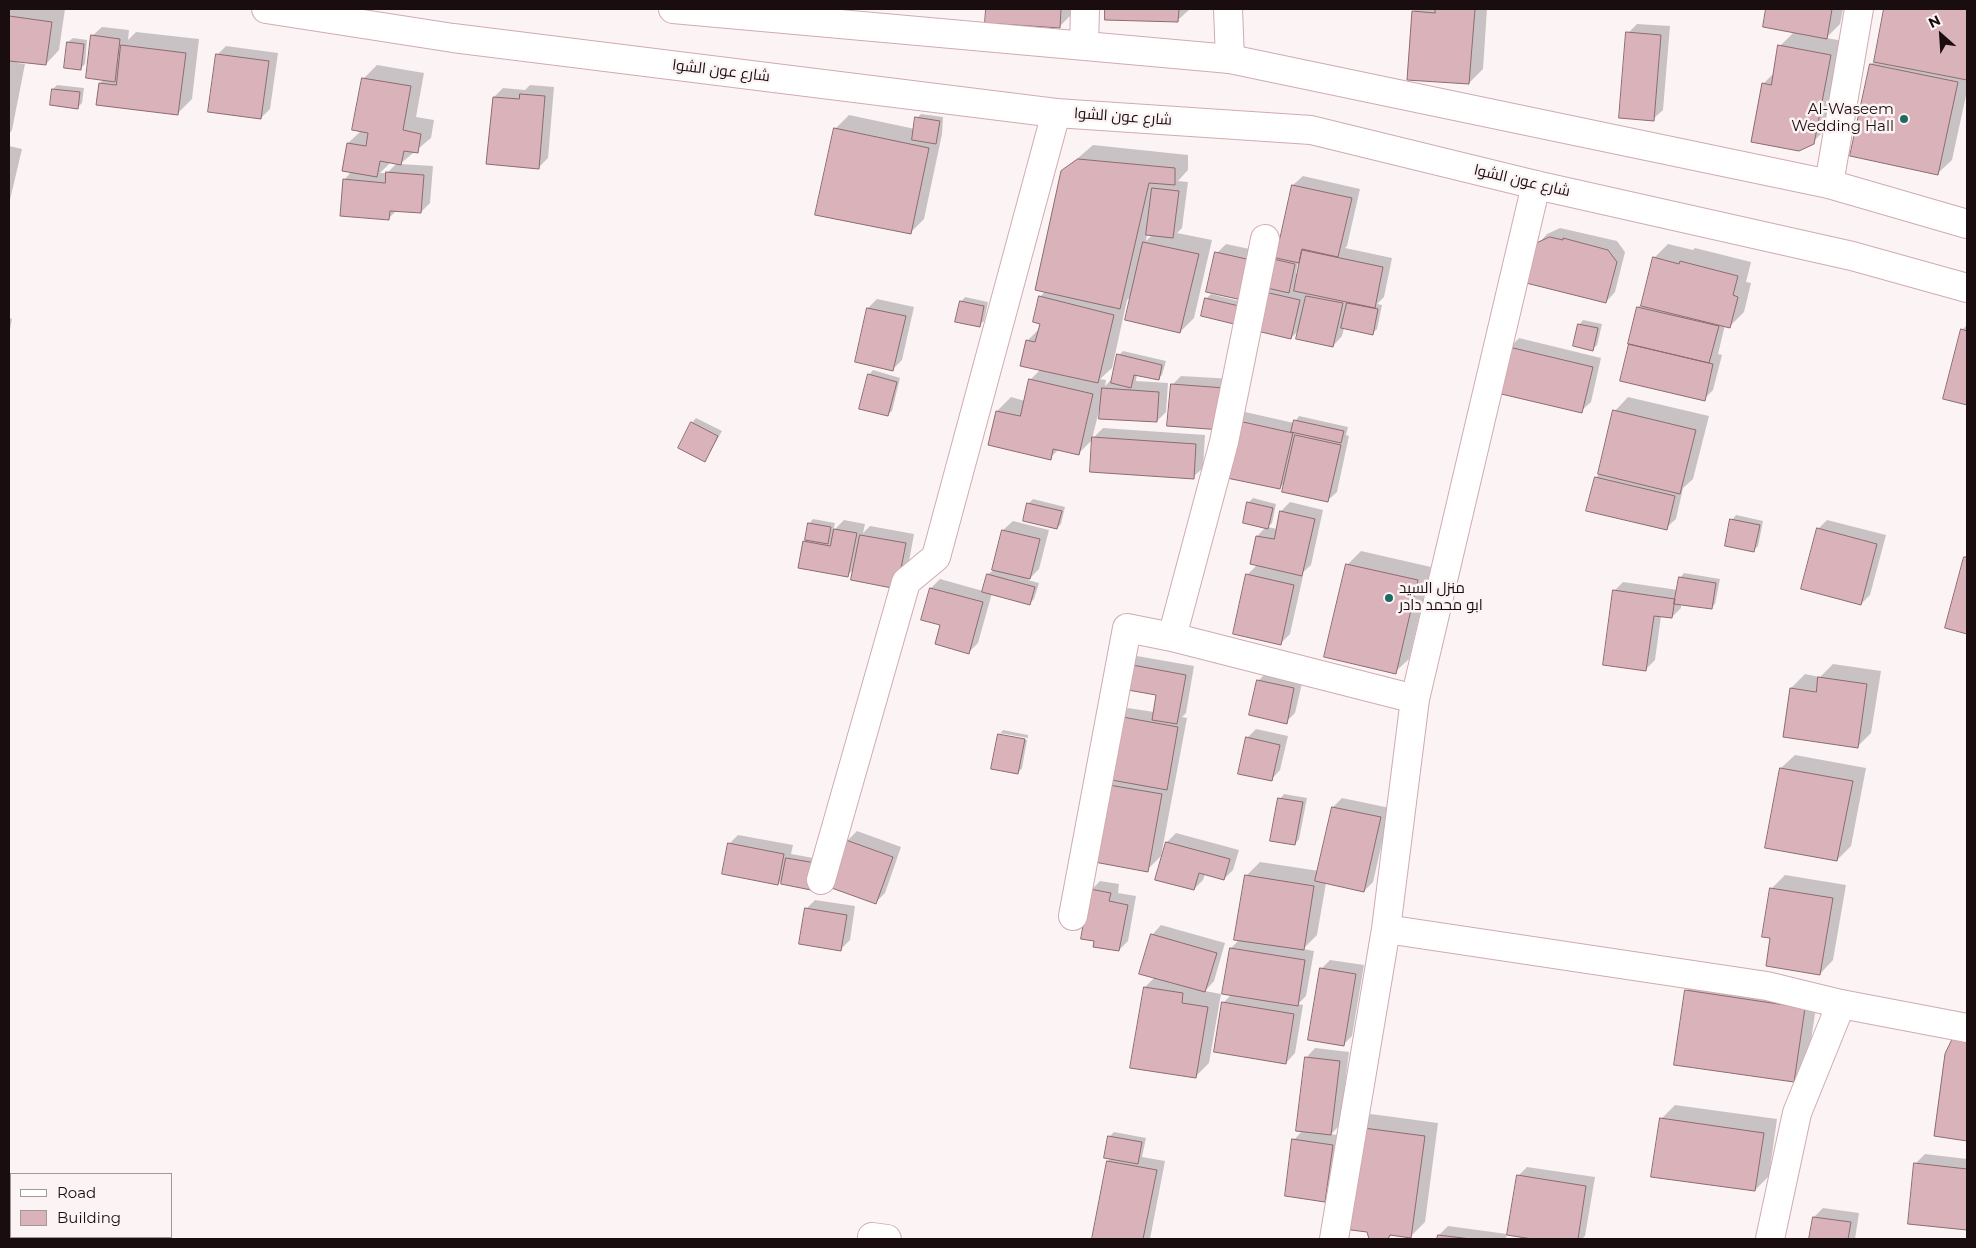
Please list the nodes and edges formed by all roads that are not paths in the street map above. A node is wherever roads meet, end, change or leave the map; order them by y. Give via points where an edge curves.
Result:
1 (266, 9) edge
2 (673, 9) edge
3 (1085, 9) edge
4 (1228, 9) edge
5 (1859, 9) edge
6 (751, 13) edge
7 (1084, 45) junction
8 (1230, 59) junction
9 (1056, 113) junction
10 (1536, 184) junction
11 (1830, 184) junction
12 (1967, 224) edge
13 (1265, 239) dead end
14 (1967, 288) edge
15 (1172, 636) junction
16 (1415, 699) junction
17 (821, 880) dead end
18 (1073, 916) dead end
19 (1386, 929) junction
20 (1841, 1004) junction
21 (1967, 1028) edge
22 (872, 1239) edge
23 (887, 1239) edge
24 (1334, 1239) edge
25 (1770, 1239) edge

1 - 9 street, شارع عون الشوا via 453,38
2 - 6 street
3 - 7 street
4 - 8 street
5 - 11 street
6 - 7 street
7 - 8 street
8 - 11 street
9 - 10 street, شارع عون الشوا via 1311,130
9 - 17 street via 936,556 906,582
10 - 14 street, شارع عون الشوا via 1852,256
10 - 16 street
11 - 12 street
13 - 15 street via 1224,442
15 - 16 street
15 - 18 street via 1126,628
16 - 19 street
19 - 20 street via 1767,986
19 - 24 street
20 - 21 street
20 - 25 street via 1797,1113
22 - 23 street

